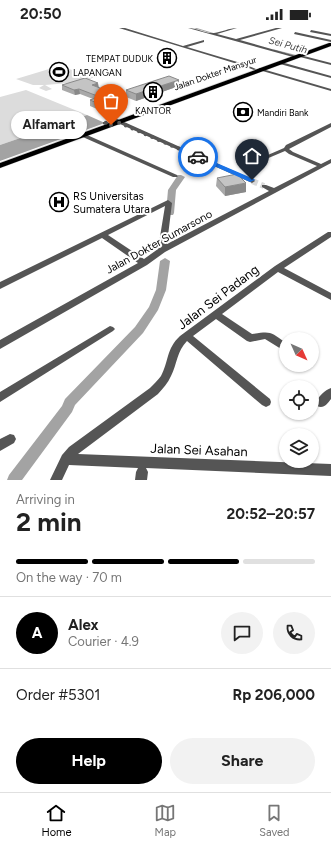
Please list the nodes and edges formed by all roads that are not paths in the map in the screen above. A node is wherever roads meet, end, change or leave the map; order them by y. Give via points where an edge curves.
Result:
1 (121, 28) edge
2 (128, 28) edge
3 (190, 28) edge
4 (235, 28) edge
5 (280, 28) edge
6 (316, 28) edge
7 (311, 31) dead end
8 (331, 31) edge
9 (295, 33) dead end
10 (214, 34) junction
11 (331, 35) edge
12 (237, 40) junction
13 (203, 41) dead end
14 (331, 43) edge
15 (184, 46) junction
16 (297, 56) junction
17 (281, 63) junction
18 (331, 64) edge
19 (251, 67) junction
20 (331, 77) edge
21 (331, 90) edge
22 (112, 122) junction
23 (331, 126) edge
24 (81, 134) junction
25 (286, 149) junction
26 (0, 161) edge
27 (257, 161) dead end
28 (331, 161) edge
29 (0, 166) edge
30 (322, 166) junction
31 (175, 176) dead end
32 (252, 180) tunnel mouth
33 (264, 186) tunnel mouth
34 (275, 191) junction
35 (331, 234) edge
36 (103, 235) junction
37 (162, 250) junction
38 (144, 263) junction
39 (278, 268) junction
40 (0, 286) edge
41 (331, 296) edge
42 (216, 314) junction
43 (110, 329) dead end
44 (187, 336) junction
45 (279, 343) edge
46 (0, 345) edge
47 (331, 392) edge
48 (0, 398) edge
49 (266, 402) dead end
50 (321, 403) dead end
51 (10, 439) dead end
52 (0, 446) edge
53 (66, 459) junction
54 (331, 470) edge
55 (56, 480) edge

1 - 15 street
2 - 15 street
3 - 10 street
4 - 10 street
5 - 12 street
6 - 8 street
7 - 11 street
9 - 14 street
10 - 12 street
12 - 16 street
13 - 15 street
14 - 16 main road, Jalan Dokter Mansyur
15 - 19 street
16 - 17 main road, Jalan Dokter Mansyur
16 - 18 street
16 - 19 main road, Jalan Dokter Mansyur
17 - 19 main road, Jalan Dokter Mansyur
17 - 20 street
19 - 21 street
19 - 22 main road, Jalan Dokter Mansyur
22 - 24 main road, Jalan Dokter Mansyur
22 - 32 street
23 - 25 street
24 - 26 main road, Jalan Dokter Mansyur
24 - 29 main road, Jalan Dokter Mansyur
24 - 31 street
25 - 27 street
25 - 30 street
28 - 30 street, Jalan Dokter Sumarsono
30 - 34 street, Jalan Dokter Sumarsono
33 - 34 street
34 - 37 street, Jalan Dokter Sumarsono
35 - 39 street, Jalan Sei Padang
36 - 37 street via 168,202
36 - 38 street
36 - 40 street
37 - 38 street, Jalan Dokter Sumarsono
38 - 46 street, Jalan Dokter Sumarsono
39 - 41 street
39 - 42 street, Jalan Sei Padang
42 - 44 street, Jalan Sei Padang
42 - 45 street via 248,337 267,335
43 - 48 street
44 - 49 street
44 - 53 street, Jalan Sei Padang via 174,351 168,375 161,384
47 - 50 street
51 - 52 street
53 - 54 street, Jalan Sei Asahan
53 - 55 street, Jalan Sei Padang

